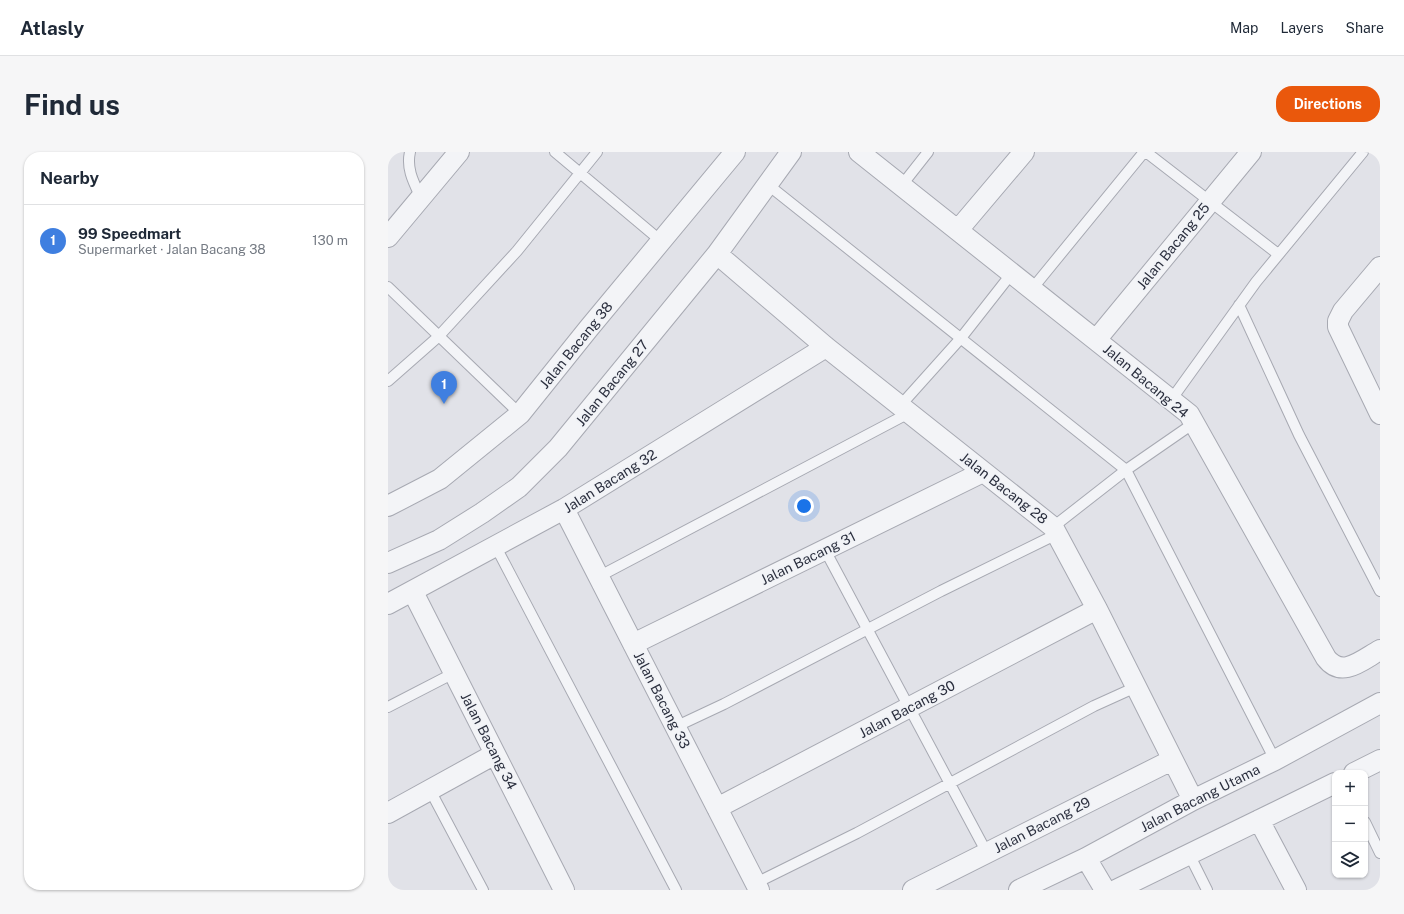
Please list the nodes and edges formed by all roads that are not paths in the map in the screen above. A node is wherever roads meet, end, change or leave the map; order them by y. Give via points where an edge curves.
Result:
1 (410, 152) edge
2 (459, 152) edge
3 (555, 152) edge
4 (597, 152) edge
5 (734, 152) edge
6 (791, 152) edge
7 (859, 152) edge
8 (928, 152) edge
9 (1024, 152) edge
10 (1145, 152) edge
11 (1251, 152) edge
12 (1363, 152) edge
13 (580, 174) junction
14 (767, 184) junction
15 (902, 186) junction
16 (421, 198) junction
17 (1210, 201) junction
18 (958, 230) junction
19 (388, 238) edge
20 (661, 241) junction
21 (717, 254) junction
22 (1278, 254) junction
23 (1380, 267) edge
24 (1012, 273) junction
25 (388, 287) edge
26 (1032, 289) junction
27 (1239, 305) junction
28 (438, 337) junction
29 (961, 338) junction
30 (1096, 340) junction
31 (826, 347) junction
32 (388, 381) edge
33 (1171, 400) junction
34 (905, 409) junction
35 (520, 414) junction
36 (1380, 414) edge
37 (1194, 423) junction
38 (1126, 470) junction
39 (983, 472) junction
40 (388, 506) edge
41 (564, 509) junction
42 (1055, 531) junction
43 (496, 547) junction
44 (825, 550) junction
45 (388, 563) edge
46 (598, 577) junction
47 (1380, 591) edge
48 (413, 592) junction
49 (388, 604) edge
50 (1096, 609) junction
51 (868, 629) junction
52 (633, 644) junction
53 (1380, 650) edge
54 (454, 673) junction
55 (1136, 687) junction
56 (1380, 703) edge
57 (388, 707) edge
58 (909, 708) junction
59 (675, 727) junction
60 (495, 754) junction
61 (1172, 760) junction
62 (1275, 760) junction
63 (1380, 760) edge
64 (1360, 770) edge
65 (949, 783) junction
66 (1332, 784) edge
67 (430, 790) junction
68 (1193, 800) junction
69 (717, 808) junction
70 (388, 813) edge
71 (1259, 820) junction
72 (1368, 828) edge
73 (987, 853) junction
74 (1380, 853) edge
75 (1189, 854) junction
76 (1086, 858) junction
77 (758, 886) edge
78 (483, 890) edge
79 (564, 890) edge
80 (676, 890) edge
81 (912, 890) edge
82 (1019, 890) edge
83 (1105, 890) edge
84 (1116, 890) edge
85 (1207, 890) edge
86 (1296, 890) edge

1 - 16 lane via 410,176
2 - 16 street
3 - 13 lane
4 - 13 lane
5 - 20 street, Jalan Bacang 38
6 - 14 street, Jalan Bacang 27
7 - 15 street, Jalan Bacang 24
8 - 15 lane
9 - 18 street
10 - 17 lane
10 - 26 lane
11 - 17 street, Jalan Bacang 25
12 - 22 lane
13 - 20 lane
13 - 28 lane via 517,251
14 - 21 street, Jalan Bacang 27
14 - 29 lane
15 - 18 street, Jalan Bacang 24
16 - 19 street
17 - 22 lane
17 - 30 street, Jalan Bacang 25
18 - 24 street, Jalan Bacang 24
20 - 35 street, Jalan Bacang 38
21 - 31 street, Jalan Bacang 28
21 - 45 street, Jalan Bacang 27 via 558,448 519,487 482,514 439,540
22 - 27 lane
23 - 36 street via 1343,311 1338,321 1340,332
24 - 26 street, Jalan Bacang 24
24 - 29 lane
25 - 28 lane
26 - 30 street, Jalan Bacang 24
27 - 33 lane
27 - 47 lane via 1299,434
28 - 32 lane
28 - 35 lane
29 - 34 lane
29 - 38 lane
30 - 33 street, Jalan Bacang 24
31 - 34 street, Jalan Bacang 28
31 - 41 street, Jalan Bacang 32
33 - 37 street, Jalan Bacang 24 via 1189,414
34 - 39 street, Jalan Bacang 28
34 - 46 lane
35 - 40 street, Jalan Bacang 38 via 440,479
37 - 38 lane
37 - 53 street, Jalan Bacang 24 via 1330,664 1344,668
38 - 42 lane
38 - 62 lane
39 - 42 street, Jalan Bacang 28
39 - 44 street, Jalan Bacang 31
41 - 43 street, Jalan Bacang 32
41 - 46 street, Jalan Bacang 33
42 - 50 street, Jalan Bacang 28
42 - 51 lane
43 - 48 street, Jalan Bacang 32
43 - 80 lane
44 - 51 lane
44 - 52 street, Jalan Bacang 31
46 - 52 street, Jalan Bacang 33
48 - 49 street, Jalan Bacang 32
48 - 54 street, Jalan Bacang 34
50 - 55 street, Jalan Bacang 28
50 - 58 street, Jalan Bacang 30
51 - 58 lane
51 - 59 lane
52 - 59 street, Jalan Bacang 33
54 - 57 lane
54 - 60 street, Jalan Bacang 34
55 - 61 street, Jalan Bacang 28
55 - 65 lane via 1094,706
56 - 62 street, Jalan Bacang Utama
58 - 65 lane
58 - 69 street, Jalan Bacang 30
59 - 69 street, Jalan Bacang 33
60 - 67 street
60 - 79 street, Jalan Bacang 34
61 - 68 street, Jalan Bacang 28
61 - 73 street, Jalan Bacang 29
62 - 68 street, Jalan Bacang Utama
63 - 64 street
65 - 73 lane
65 - 77 lane
66 - 71 street
67 - 70 street
67 - 78 lane
68 - 76 street, Jalan Bacang Utama
69 - 77 street, Jalan Bacang 33
71 - 75 street
71 - 86 street
72 - 74 lane
73 - 81 street, Jalan Bacang 29
75 - 84 street
75 - 85 lane
76 - 82 street, Jalan Bacang Utama
76 - 83 street

